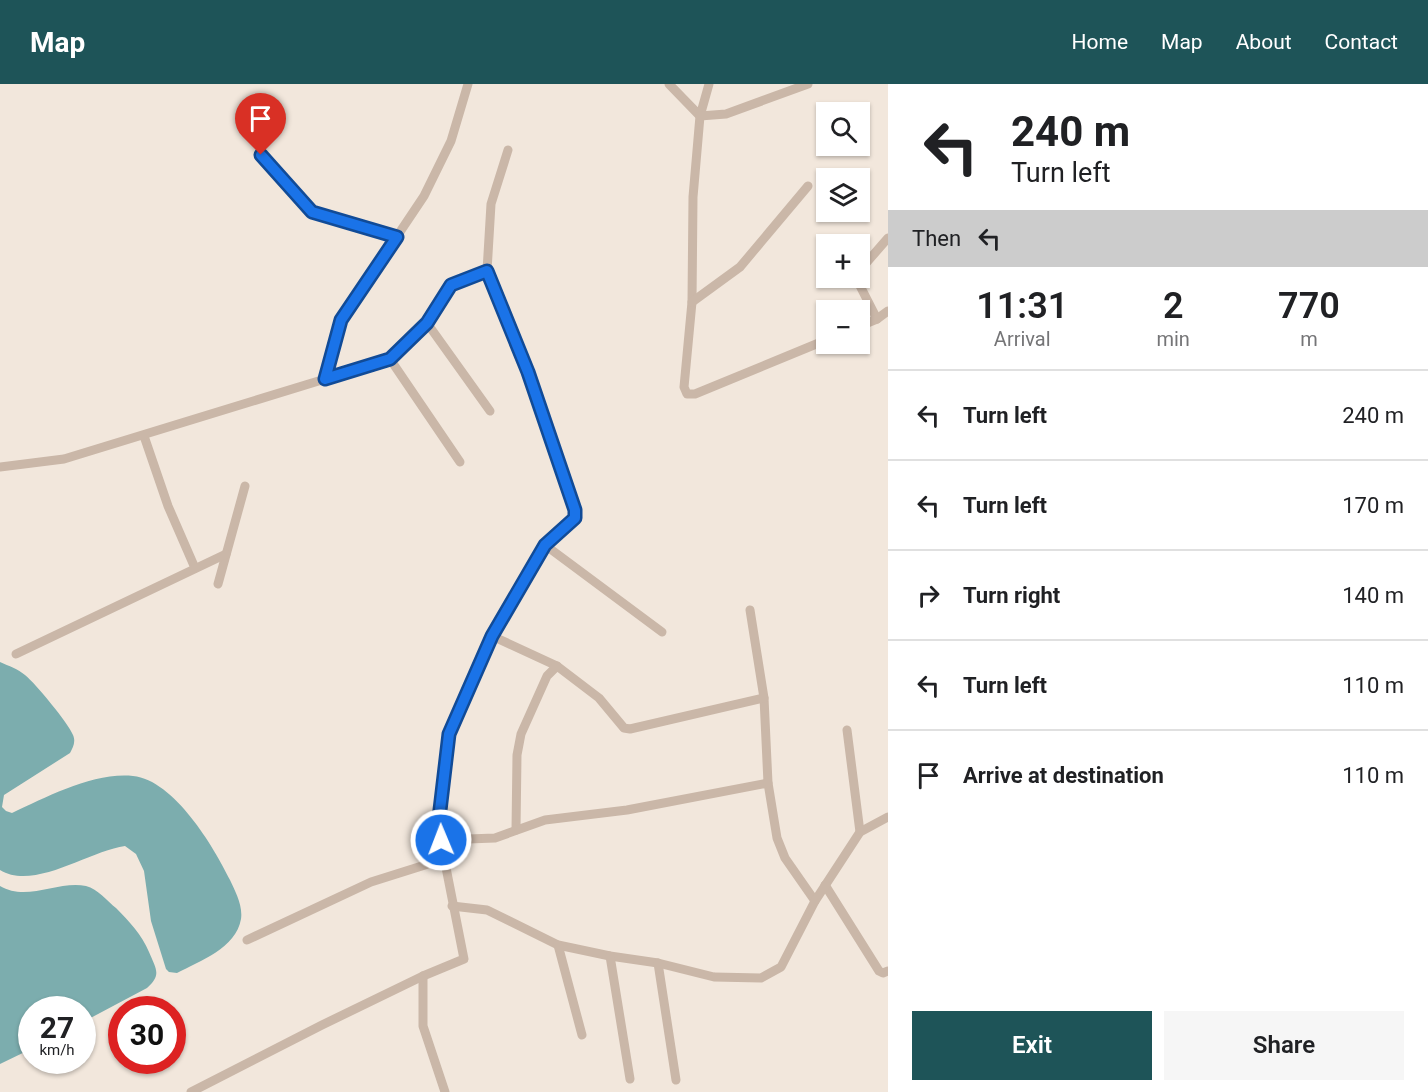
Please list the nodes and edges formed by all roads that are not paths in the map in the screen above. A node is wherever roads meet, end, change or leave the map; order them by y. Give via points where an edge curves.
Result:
1 (468, 84) edge
2 (669, 84) edge
3 (710, 84) edge
4 (808, 84) edge
5 (700, 116) junction
6 (508, 150) dead end
7 (261, 155) dead end
8 (808, 186) dead end
9 (397, 237) junction
10 (888, 238) edge
11 (870, 259) edge
12 (487, 271) junction
13 (861, 288) edge
14 (692, 302) junction
15 (888, 311) edge
16 (878, 319) junction
17 (870, 322) edge
18 (427, 323) junction
19 (816, 344) edge
20 (390, 359) junction
21 (325, 379) junction
22 (490, 411) dead end
23 (144, 436) junction
24 (460, 462) dead end
25 (0, 468) edge
26 (245, 486) dead end
27 (545, 545) junction
28 (226, 554) junction
29 (195, 568) junction
30 (218, 584) dead end
31 (750, 610) dead end
32 (662, 632) dead end
33 (492, 636) junction
34 (16, 654) dead end
35 (557, 666) junction
36 (764, 698) junction
37 (847, 730) dead end
38 (768, 783) junction
39 (888, 818) edge
40 (516, 830) junction
41 (860, 832) junction
42 (441, 840) junction
43 (444, 859) junction
44 (825, 885) junction
45 (815, 901) junction
46 (452, 906) junction
47 (248, 940) dead end
48 (558, 945) junction
49 (610, 956) junction
50 (658, 963) junction
51 (888, 971) edge
52 (423, 976) junction
53 (582, 1035) dead end
54 (630, 1079) dead end
55 (676, 1080) dead end
56 (191, 1092) edge
57 (444, 1092) edge

1 - 9 street via 451,141 424,196
2 - 5 street
3 - 5 street
4 - 5 street via 726,114
5 - 14 street via 693,197
6 - 12 street via 491,204
7 - 9 street via 312,212
8 - 14 street via 740,267
9 - 21 street via 341,320
10 - 11 street
12 - 18 street via 451,285
12 - 27 street via 528,372 575,510 570,524
13 - 16 street
14 - 19 street via 684,387 687,394 696,394
15 - 16 street
16 - 17 street
18 - 20 street
18 - 22 street
20 - 21 street
20 - 24 street
21 - 23 street
23 - 25 street via 64,459
23 - 29 street
26 - 28 street
27 - 32 street
27 - 33 street
28 - 29 street
28 - 30 street
29 - 34 street
31 - 36 street
33 - 35 street
33 - 42 street via 449,734 438,827
35 - 36 street via 599,698 624,728 630,729
35 - 40 street via 547,676 521,734
36 - 38 street
37 - 41 street
38 - 40 street via 627,810 545,820
38 - 45 street via 784,858
39 - 41 street
40 - 42 street via 495,838
41 - 44 street
42 - 43 street
43 - 46 street
43 - 47 street via 370,882
44 - 45 street
44 - 51 street via 879,971
45 - 50 street via 781,967 761,978 714,977
46 - 48 street via 487,909
46 - 52 street via 464,959
48 - 49 street
48 - 53 street
49 - 50 street
49 - 54 street
50 - 55 street
52 - 56 street
52 - 57 street via 423,1026

